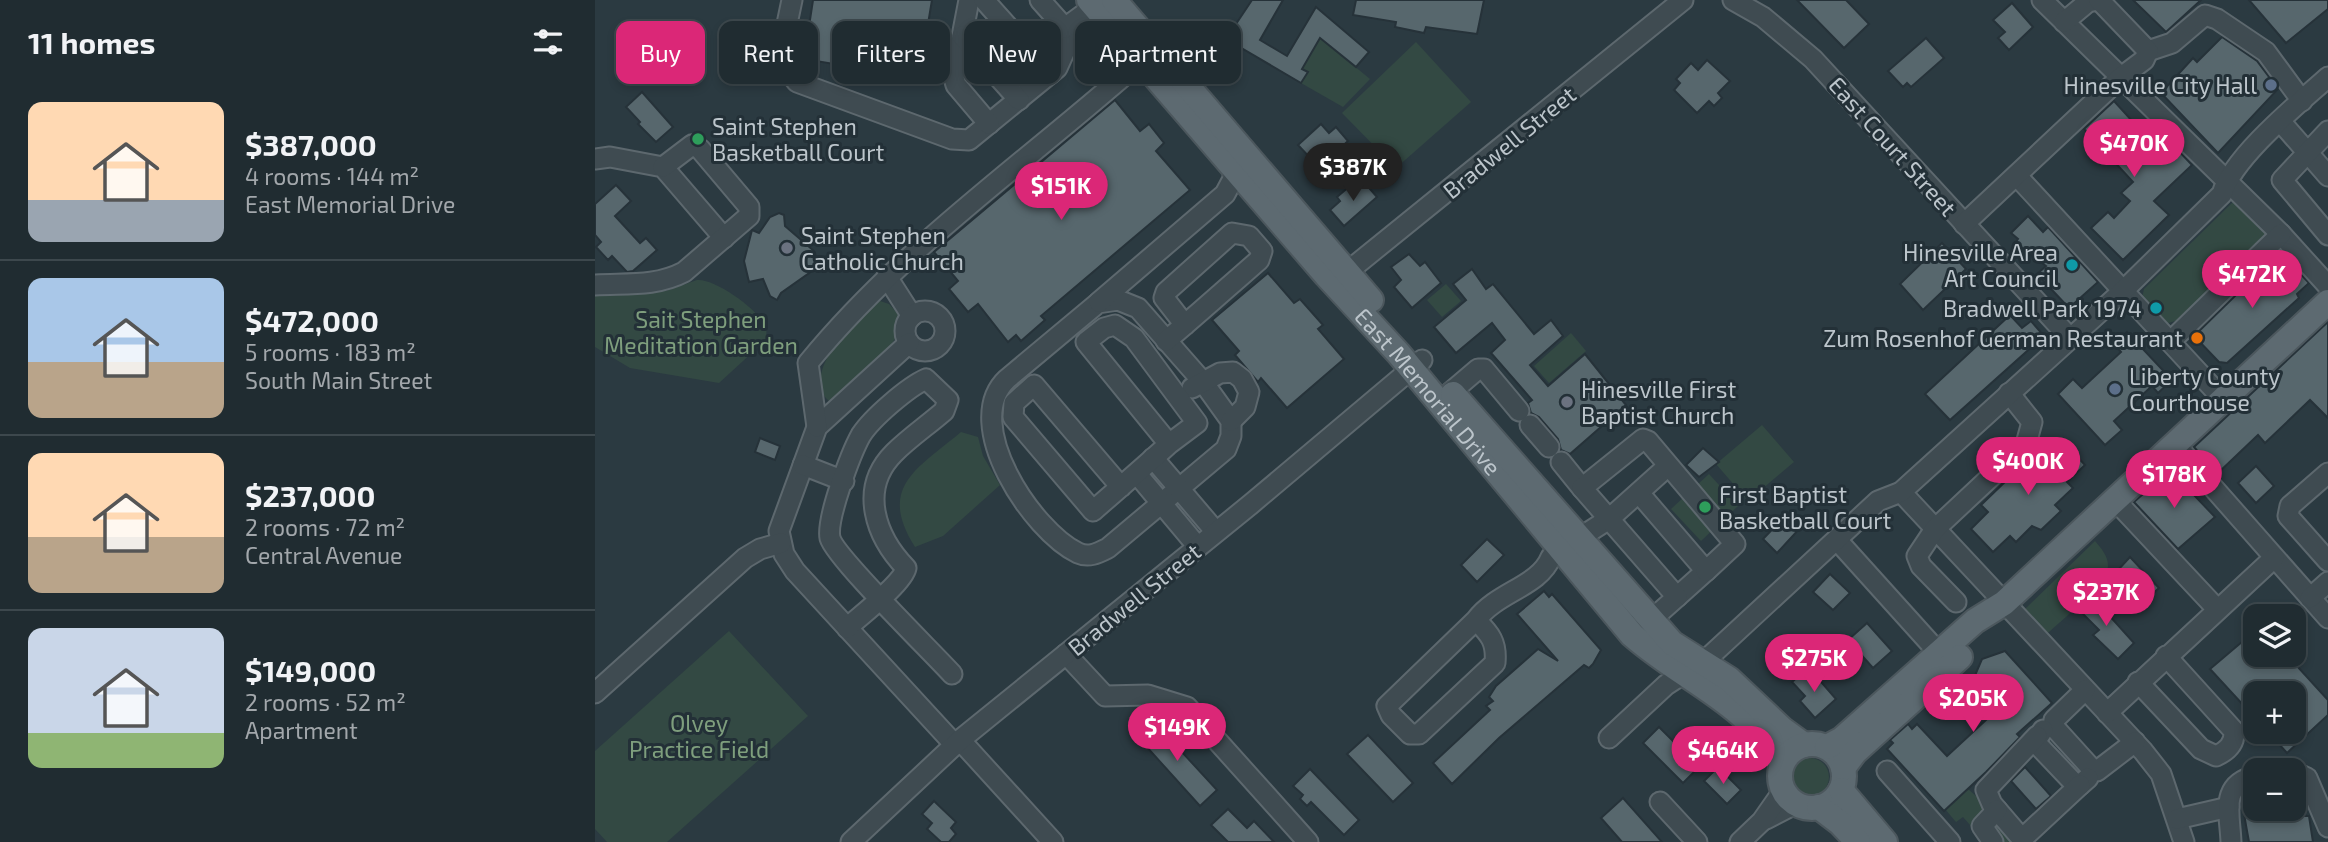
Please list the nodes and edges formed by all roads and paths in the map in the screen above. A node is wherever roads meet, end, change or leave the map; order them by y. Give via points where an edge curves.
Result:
1 (792, 0) edge
2 (969, 0) edge
3 (984, 0) edge
4 (1040, 0) edge
5 (1683, 0) edge
6 (1733, 0) edge
7 (2042, 0) edge
8 (2098, 0) edge
9 (1100, 2) edge
10 (1003, 21) edge
11 (1118, 21) edge
12 (2064, 22) junction
13 (1065, 28) junction
14 (962, 36) junction
15 (2148, 51) junction
16 (1061, 58) edge
17 (2328, 77) edge
18 (2120, 78) junction
19 (1038, 84) edge
20 (1114, 84) edge
21 (1171, 84) edge
22 (1175, 84) edge
23 (1019, 100) junction
24 (2302, 101) junction
25 (2280, 121) junction
26 (989, 124) junction
27 (2328, 131) edge
28 (2306, 150) junction
29 (595, 159) edge
30 (663, 167) junction
31 (1233, 167) junction
32 (2017, 176) junction
33 (2328, 176) edge
34 (2226, 180) junction
35 (1964, 224) junction
36 (2281, 234) junction
37 (2328, 235) edge
38 (724, 238) junction
39 (887, 277) junction
40 (1341, 278) junction
41 (595, 285) edge
42 (2328, 286) edge
43 (2124, 290) junction
44 (2328, 302) edge
45 (1098, 303) junction
46 (912, 316) junction
47 (1185, 325) junction
48 (2069, 337) junction
49 (1165, 341) junction
50 (2171, 341) junction
51 (909, 343) junction
52 (1415, 365) junction
53 (1203, 382) junction
54 (1451, 392) junction
55 (2008, 393) junction
56 (1178, 397) junction
57 (2222, 398) junction
58 (1231, 421) junction
59 (817, 427) junction
60 (2173, 443) junction
61 (1169, 444) junction
62 (1153, 458) junction
63 (803, 465) junction
64 (1668, 466) junction
65 (2328, 473) edge
66 (1129, 480) junction
67 (843, 481) junction
68 (1177, 487) junction
69 (1583, 488) junction
70 (1901, 492) junction
71 (1639, 493) junction
72 (2114, 499) junction
73 (1160, 502) junction
74 (1609, 519) junction
75 (1935, 529) junction
76 (1216, 532) junction
77 (1837, 540) junction
78 (781, 543) junction
79 (1198, 547) junction
80 (1563, 549) junction
81 (2274, 558) junction
82 (2328, 561) edge
83 (1706, 571) junction
84 (2328, 582) edge
85 (880, 597) junction
86 (1677, 597) junction
87 (2310, 598) junction
88 (1956, 603) dead end
89 (2004, 603) junction
90 (2217, 609) junction
91 (2328, 618) edge
92 (1476, 620) junction
93 (1650, 621) junction
94 (847, 628) junction
95 (1066, 654) junction
96 (2166, 656) junction
97 (1944, 659) junction
98 (1694, 668) junction
99 (952, 674) dead end
100 (2138, 682) junction
101 (2085, 690) junction
102 (595, 693) edge
103 (2107, 713) junction
104 (2055, 720) junction
105 (2037, 736) junction
106 (1609, 738) dead end
107 (2135, 742) junction
108 (958, 743) junction
109 (1816, 746) junction
110 (1782, 763) junction
111 (1887, 771) dead end
112 (2097, 771) junction
113 (2306, 778) edge
114 (1842, 779) junction
115 (2243, 781) edge
116 (2080, 785) junction
117 (1799, 801) junction
118 (1660, 802) dead end
119 (2229, 807) junction
120 (1997, 810) junction
121 (2177, 819) junction
122 (2328, 827) edge
123 (2021, 841) edge
124 (851, 842) edge
125 (1053, 842) edge
126 (1308, 842) edge
127 (1696, 842) edge
128 (1740, 842) edge
129 (1858, 842) edge
130 (1885, 842) edge
131 (1950, 842) edge
132 (1993, 842) edge
133 (2183, 842) edge
134 (2231, 842) edge

1 - 26 street via 783,64 797,82 951,139 969,140
2 - 14 street
3 - 10 street
4 - 13 street
5 - 40 street, Bradwell Street
6 - 35 street, East Court Street via 1763,17 1813,59
7 - 12 street
8 - 12 street via 2088,2
8 - 15 street
9 - 11 main road, East Memorial Drive
9 - 13 street
12 - 18 street
13 - 16 street
14 - 23 street
14 - 26 street via 956,85
15 - 18 street via 2144,60
15 - 24 street via 2172,43 2205,15 2266,52
17 - 24 street
18 - 32 street
18 - 34 street
19 - 23 street
20 - 39 street
21 - 31 main road, East Memorial Drive
22 - 40 main road, East Memorial Drive
23 - 26 street
24 - 25 street
25 - 28 street
25 - 34 street
27 - 28 street
28 - 33 street
28 - 37 street via 2282,180
29 - 30 street via 623,158
30 - 38 street
30 - 38 street via 686,147 700,149 749,207 749,216
31 - 40 main road, East Memorial Drive
31 - 45 street via 1225,194
32 - 35 street
32 - 43 street
34 - 36 street
34 - 43 street via 2222,194
35 - 48 street, East Court Street
36 - 42 street
36 - 50 street
38 - 41 street via 684,272 663,282
39 - 46 street
39 - 59 street via 808,363
40 - 52 main road, East Memorial Drive
43 - 48 street
43 - 50 street
44 - 57 main road
45 - 49 street via 1118,300 1138,309
45 - 73 street via 998,387 991,410 992,436 1000,460 1048,530 1078,553 1093,556 1108,548
46 - 51 street via 905,334
46 - 51 street via 934,313 945,333 938,347 928,351
47 - 47 street via 1259,260 1262,251 1249,236 1232,233 1166,292 1164,298
47 - 49 street
48 - 55 street
49 - 53 street
50 - 57 street
51 - 59 street
52 - 54 main road, East Memorial Drive
52 - 76 street, Bradwell Street
52 - 80 main road, East Memorial Drive via 1448,412
53 - 56 street
53 - 58 street
53 - 58 street via 1233,372 1243,379 1249,392 1245,407
54 - 69 street via 1484,369
54 - 80 main road, East Memorial Drive
55 - 70 street
55 - 75 street via 2032,422 2027,444
56 - 61 street via 1197,423
56 - 61 street via 1134,338 1115,325 1086,342
57 - 60 main road
58 - 68 street via 1226,449
59 - 63 street
60 - 72 main road
60 - 81 street
61 - 62 street
62 - 66 street
62 - 68 street
63 - 67 street
63 - 78 street via 779,531
64 - 69 street via 1643,439
64 - 71 street
64 - 83 street via 1735,544
65 - 82 street via 2290,506 2288,516
66 - 66 street via 1093,511 1013,417 1014,403 1034,385
66 - 73 street
67 - 85 street via 829,537
67 - 85 street via 862,435 909,389 926,379 942,391 947,400 944,411 892,455 876,489 875,519 880,534 906,568
68 - 73 street
68 - 76 street
69 - 74 street
70 - 75 street
70 - 77 street via 1878,500
71 - 74 street
71 - 83 street
72 - 89 main road
72 - 90 street
73 - 79 street
74 - 80 street
74 - 86 street
75 - 88 street via 1918,560
75 - 89 street
76 - 79 street, Bradwell Street
77 - 97 street
77 - 98 street
78 - 94 street via 795,571
78 - 102 street via 745,558
79 - 95 street, Bradwell Street
80 - 92 street via 1539,559 1522,573 1518,586 1488,604
80 - 93 main road, East Memorial Drive
80 - 98 main road, East Memorial Drive via 1632,635 1657,656
81 - 87 street
81 - 90 street
83 - 86 street
84 - 87 street
85 - 94 street
85 - 99 street
86 - 93 street
87 - 91 street
89 - 97 main road via 1988,630
89 - 101 street
90 - 96 street
92 - 92 street via 1497,648 1495,663 1419,734 1410,734 1387,706
93 - 98 main road, East Memorial Drive
94 - 108 street
95 - 108 street, Bradwell Street
95 - 126 street via 1105,696 1148,695 1187,707
96 - 100 street
96 - 100 street via 2234,731 2227,750 2208,755
97 - 109 main road via 1842,739
97 - 114 main road via 1855,752
98 - 106 street via 1666,685
98 - 109 main road, East Memorial Drive via 1747,693 1782,729
98 - 110 main road, East Memorial Drive via 1770,742
100 - 103 street
101 - 103 street
101 - 104 street
103 - 107 street
104 - 105 street
104 - 112 street via 2053,726
105 - 116 street via 2035,742
105 - 120 street via 1986,790
107 - 112 street
107 - 121 street via 2161,774
108 - 124 street, Bradwell Street
108 - 125 street
109 - 110 main road via 1789,753
109 - 114 main road via 1836,755
110 - 117 main road via 1779,776
111 - 131 street
112 - 116 street
113 - 122 street
114 - 117 main road via 1830,803
114 - 130 main road
115 - 119 street via 2228,796
116 - 123 street
117 - 128 street via 1762,821
117 - 129 main road
118 - 127 street
119 - 121 street
119 - 134 street
120 - 123 street
120 - 132 street via 1982,826
121 - 133 street

